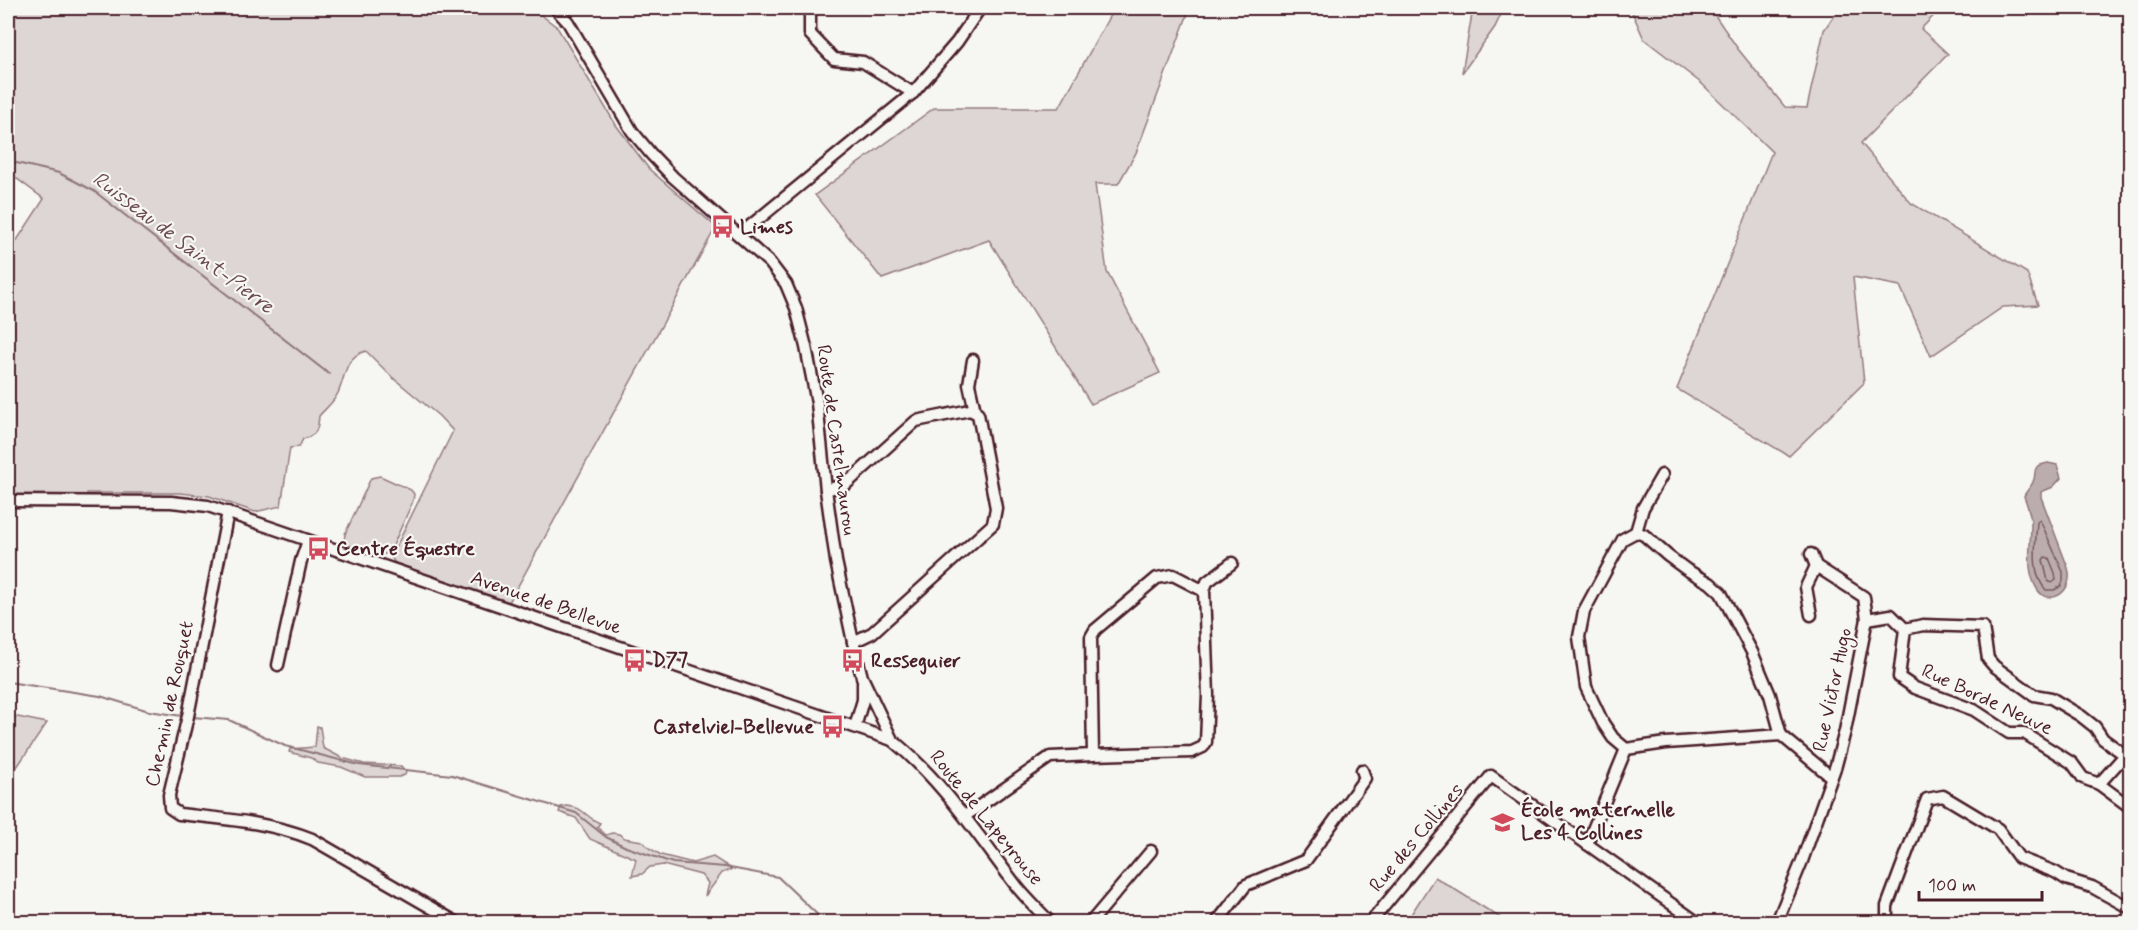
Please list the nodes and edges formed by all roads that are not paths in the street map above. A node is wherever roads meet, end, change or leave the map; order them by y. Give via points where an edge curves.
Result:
1 (555, 8) edge
2 (813, 8) edge
3 (980, 8) edge
4 (913, 93) junction
5 (739, 235) junction
6 (973, 360) dead end
7 (975, 411) junction
8 (1662, 476) dead end
9 (826, 490) junction
10 (8, 501) edge
11 (228, 512) junction
12 (1636, 532) junction
13 (308, 541) junction
14 (1811, 554) dead end
15 (1232, 563) dead end
16 (1816, 566) junction
17 (1204, 591) junction
18 (1811, 615) dead end
19 (1867, 620) junction
20 (1905, 629) junction
21 (853, 642) junction
22 (278, 665) dead end
23 (862, 677) junction
24 (878, 711) junction
25 (859, 713) junction
26 (855, 727) junction
27 (1781, 735) junction
28 (892, 740) junction
29 (1626, 749) junction
30 (1093, 755) junction
31 (2128, 756) edge
32 (1362, 770) dead end
33 (1830, 776) junction
34 (2099, 784) junction
35 (2130, 807) edge
36 (965, 816) junction
37 (1583, 841) junction
38 (1151, 851) dead end
39 (2130, 908) edge
40 (456, 922) edge
41 (1050, 922) edge
42 (1091, 922) edge
43 (1217, 922) edge
44 (1371, 922) edge
45 (1697, 922) edge
46 (1777, 922) edge
47 (1887, 922) edge

1 - 5 street, Route de Castelmaurou via 568,22 632,131 673,177
2 - 4 street via 810,34 834,59 863,62
3 - 4 street
4 - 5 street
5 - 9 street, Route de Castelmaurou via 781,277 796,309 817,403
6 - 7 street via 969,384
7 - 9 street via 916,421 846,484
7 - 21 street via 981,420 996,508 993,524 872,633
8 - 12 street via 1643,508
9 - 21 street, Route de Castelmaurou
10 - 11 street, Avenue de Bellevue via 171,502
11 - 13 street, Avenue de Bellevue
11 - 40 street, Chemin de Rouquet via 169,795 170,808 179,814 266,825 312,839
12 - 27 street via 1721,593 1752,652
12 - 29 street via 1623,539 1584,611 1579,637 1586,687 1603,723
13 - 22 street
13 - 26 street, Avenue de Bellevue
14 - 16 street
15 - 17 street via 1207,582
16 - 18 street via 1806,586
16 - 19 street, Rue Victor Hugo via 1864,597
17 - 30 street via 1173,575 1165,575 1150,582 1095,630 1091,637
17 - 30 street via 1206,742 1192,752
19 - 20 street via 1891,615
19 - 33 street, Rue Victor Hugo via 1845,731
20 - 31 street, Rue Borde Neuve via 1983,627 1988,659 1994,666 2034,694 2051,698 2081,716 2103,739
20 - 34 street, Rue Borde Neuve via 1899,677 1915,688 1974,710 2009,733 2024,733 2072,763 2083,778
21 - 23 street, Route de Castelmaurou
23 - 24 street, Route de Castelmaurou
23 - 25 street, Route de Castelmaurou
24 - 25 street
24 - 28 street, Route de Castelmaurou
25 - 26 street, Route de Castelmaurou
26 - 28 street, Avenue de Bellevue
27 - 29 street
27 - 33 street
28 - 36 street, Route de Lapeyrouse via 927,771
29 - 37 street
30 - 36 street via 1050,757
31 - 34 street, Rue Borde Neuve
32 - 43 street via 1365,778 1306,860 1246,885
33 - 46 street, Rue Victor Hugo
34 - 35 street, Rue Borde Neuve
36 - 41 street, Route de Lapeyrouse via 1020,890
37 - 44 street, Rue des Collines via 1491,776
37 - 45 street
38 - 42 street
39 - 47 street via 2092,886 2019,858 1998,829 1943,796 1927,800 1887,906

